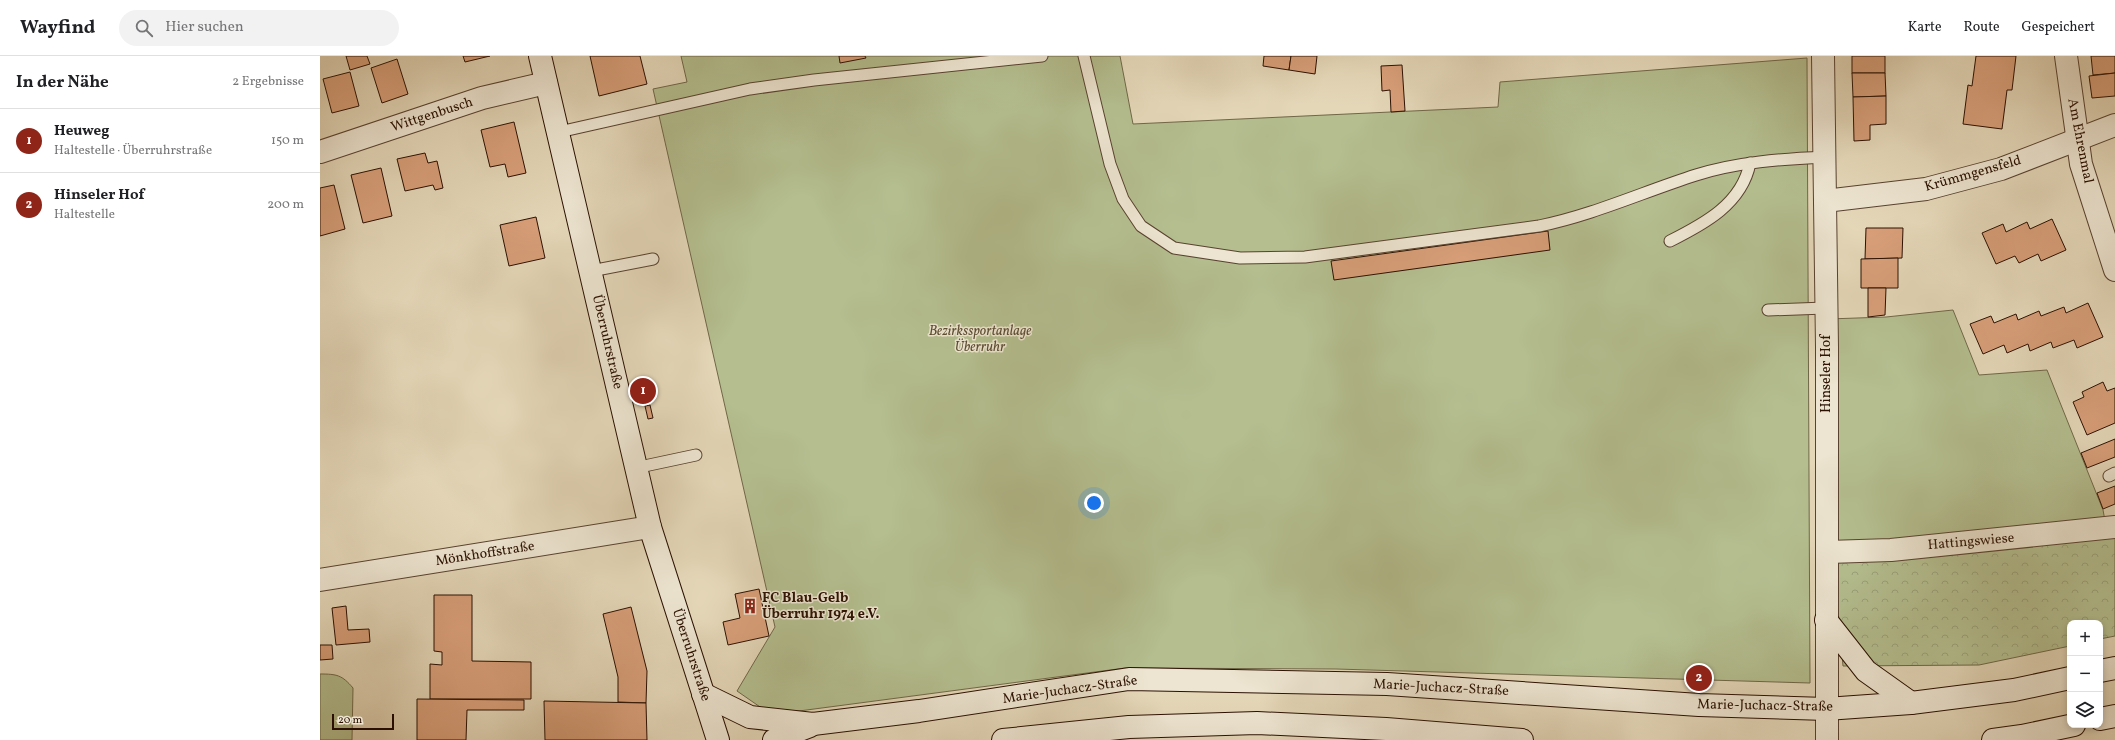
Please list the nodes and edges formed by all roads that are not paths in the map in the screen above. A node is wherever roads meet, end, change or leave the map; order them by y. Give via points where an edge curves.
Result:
1 (540, 56) edge
2 (1042, 56) edge
3 (1084, 56) edge
4 (1823, 56) edge
5 (2066, 56) edge
6 (546, 83) junction
7 (2115, 125) edge
8 (559, 132) junction
9 (2077, 139) junction
10 (320, 152) edge
11 (1825, 157) junction
12 (1750, 163) junction
13 (1825, 201) junction
14 (1670, 242) dead end
15 (653, 259) dead end
16 (2115, 270) edge
17 (591, 272) junction
18 (1825, 308) junction
19 (1768, 310) dead end
20 (696, 455) dead end
21 (635, 468) junction
22 (2115, 526) edge
23 (650, 527) junction
24 (1828, 552) junction
25 (320, 580) edge
26 (1826, 620) junction
27 (2115, 668) edge
28 (2103, 670) edge
29 (2067, 679) edge
30 (703, 694) junction
31 (1911, 703) junction
32 (1826, 709) junction
33 (2115, 716) edge
34 (2103, 719) edge
35 (813, 724) junction
36 (2067, 726) edge
37 (718, 740) edge
38 (774, 740) edge
39 (1003, 740) edge
40 (1522, 740) edge
41 (1827, 740) edge
42 (1993, 740) edge

1 - 6 main road, Überruhrstraße
2 - 8 lane via 750,89
3 - 12 lane via 1110,164 1123,199 1141,226 1174,248 1216,255 1240,258 1305,257 1539,226 1565,221 1696,175
4 - 11 main road, Hinseler Hof
5 - 9 main road, Am Ehrenmal
6 - 8 main road, Überruhrstraße
6 - 10 main road, Wittgenbusch via 482,98
7 - 9 main road, Krümmgensfeld
8 - 17 main road, Überruhrstraße
9 - 13 main road, Krümmgensfeld via 2000,169 1926,189
9 - 16 main road, Am Ehrenmal via 2081,164
11 - 12 lane
11 - 13 main road, Hinseler Hof
12 - 14 lane via 1741,188 1722,210 1699,227
13 - 18 main road, Hinseler Hof
15 - 17 lane
17 - 21 main road, Überruhrstraße
18 - 19 lane
18 - 24 main road, Hinseler Hof
20 - 21 lane
21 - 23 main road, Überruhrstraße
22 - 24 main road, Hattingswiese via 1891,550
23 - 25 main road, Mönkhoffstraße
23 - 30 main road, Überruhrstraße
24 - 26 main road, Hinseler Hof
26 - 31 main road via 1866,671
26 - 32 main road, Hinseler Hof
27 - 28 main road
29 - 31 main road, Marie-Juchacz-Straße via 2014,690
30 - 35 main road, Marie-Juchacz-Straße via 750,717
30 - 37 main road, Überruhrstraße
31 - 32 main road, Marie-Juchacz-Straße
32 - 35 main road, Marie-Juchacz-Straße via 1699,705 1387,684 1129,679 919,712
32 - 41 main road, Hinseler Hof
33 - 34 main road
35 - 38 main road, Marie-Juchacz-Straße
36 - 42 main road
39 - 40 main road via 1129,727 1257,723 1386,729

